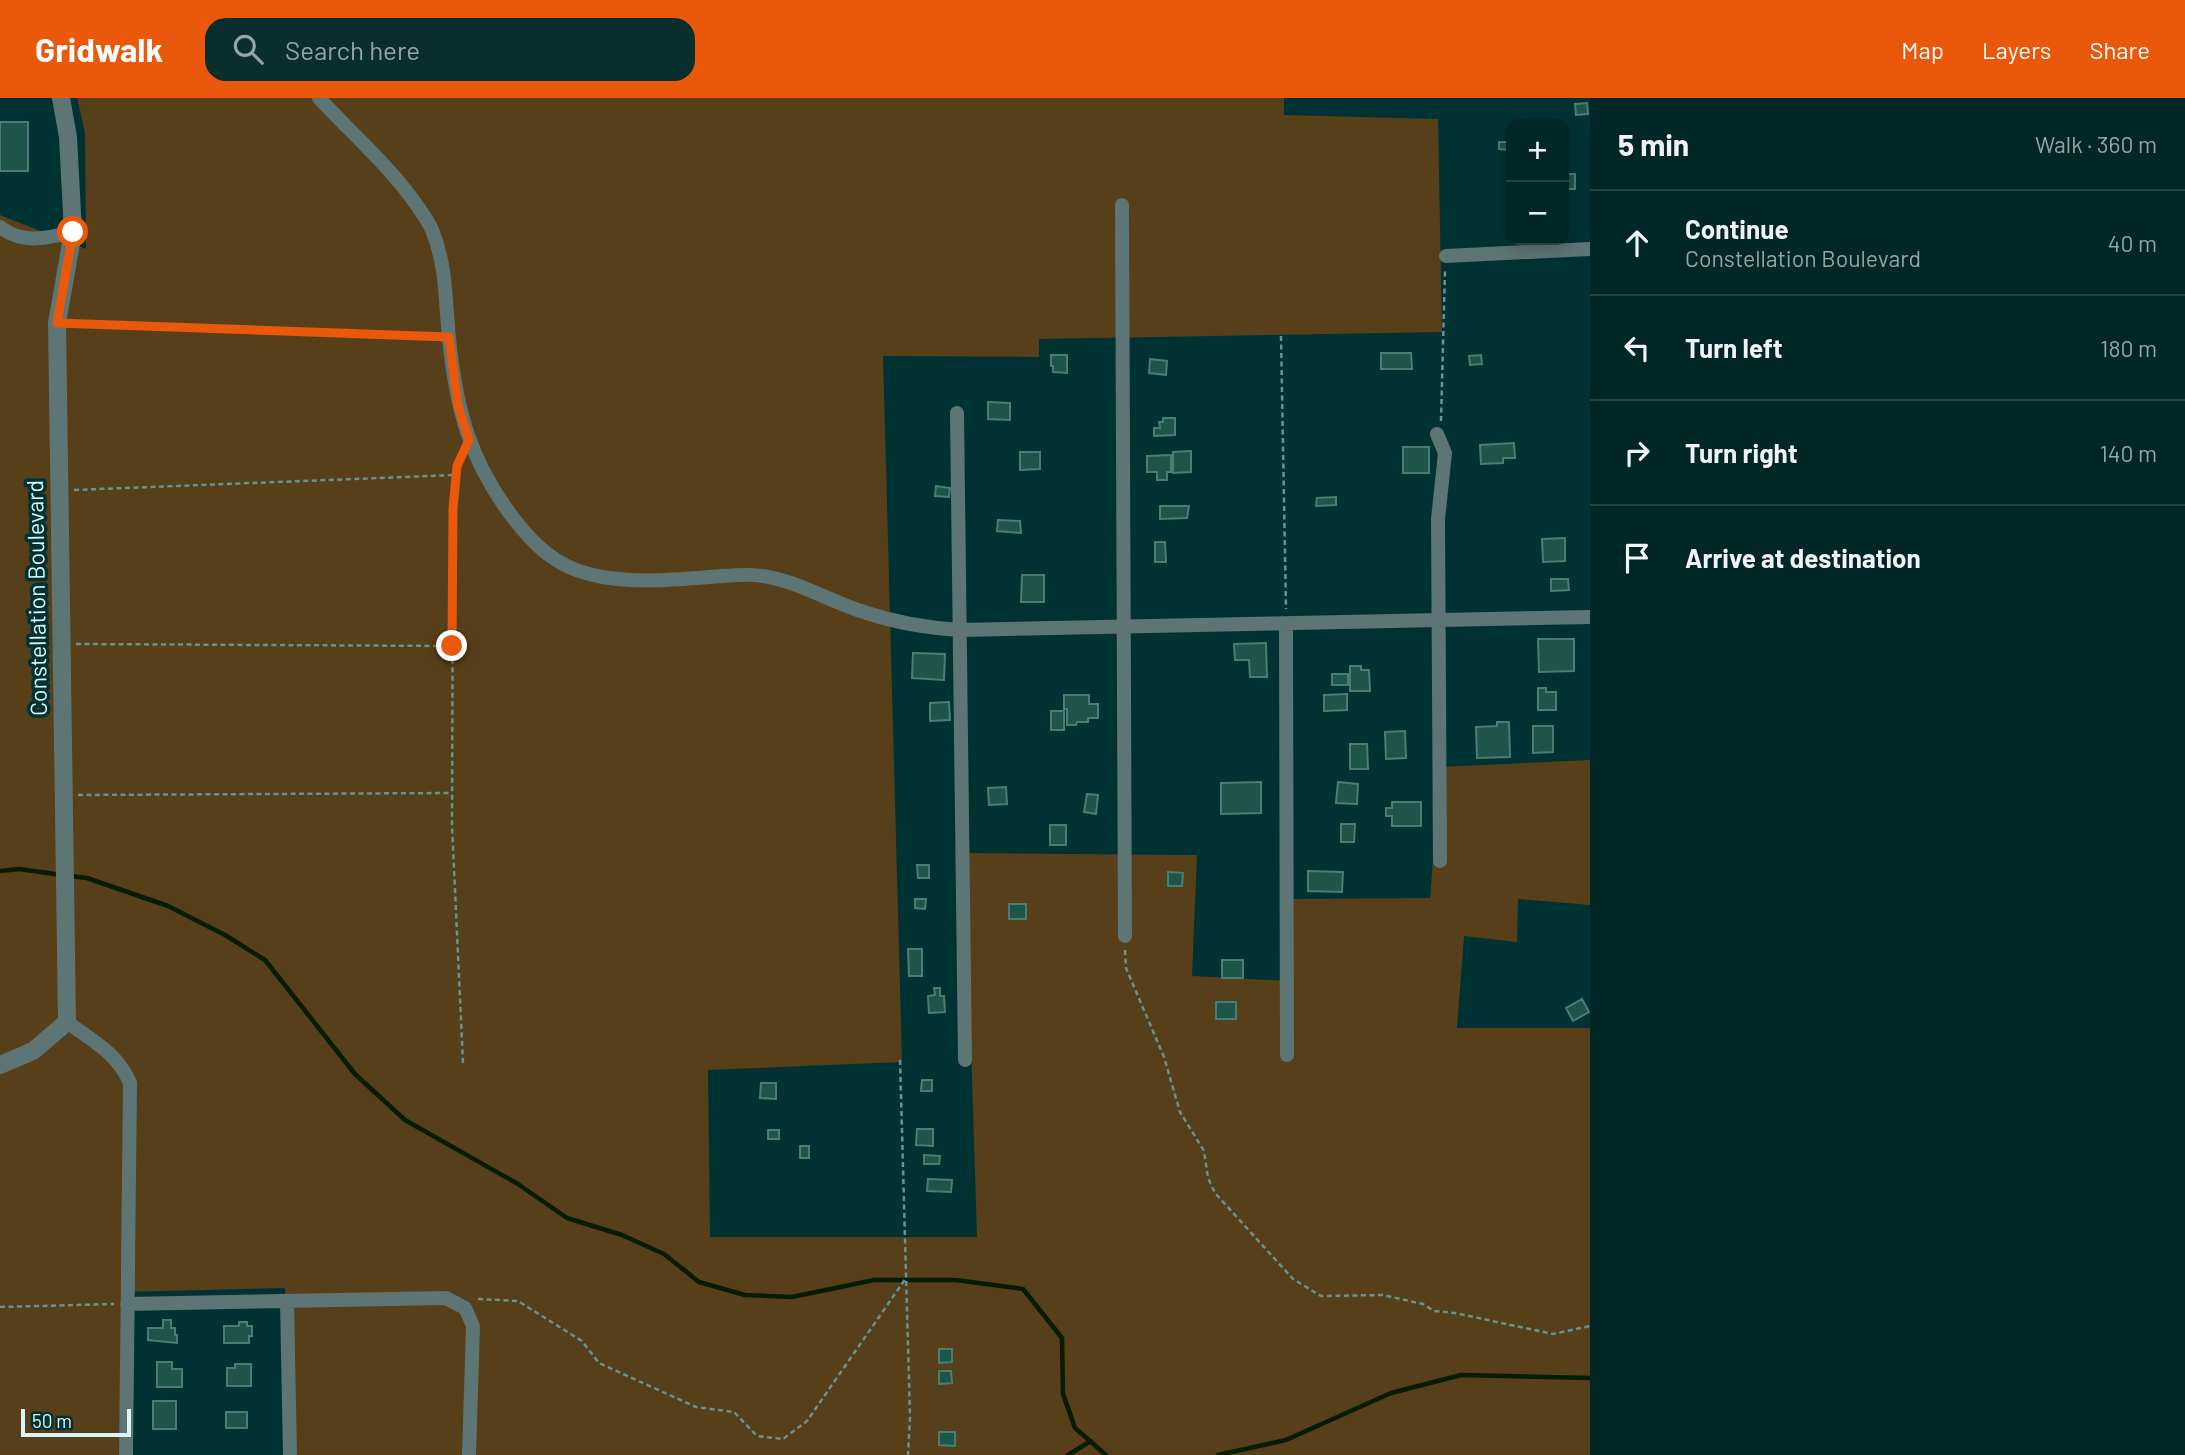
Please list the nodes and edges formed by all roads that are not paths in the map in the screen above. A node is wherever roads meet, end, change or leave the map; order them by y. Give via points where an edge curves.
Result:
1 (61, 98) edge
2 (319, 98) edge
3 (1122, 205) dead end
4 (0, 227) edge
5 (73, 232) junction
6 (1590, 249) edge
7 (1446, 256) road end
8 (957, 413) dead end
9 (1437, 434) road end
10 (1590, 617) edge
11 (1439, 621) junction
12 (1286, 624) junction
13 (1123, 628) junction
14 (960, 630) junction
15 (1440, 861) dead end
16 (1125, 936) road end
17 (67, 1022) junction
18 (1287, 1055) dead end
19 (965, 1060) dead end
20 (1, 1063) edge
21 (287, 1302) junction
22 (127, 1304) junction
23 (126, 1455) edge
24 (290, 1455) edge
25 (470, 1455) edge

1 - 5 street, Constellation Boulevard
2 - 14 street via 373,152 431,227 447,292 458,406 469,440 502,504 540,549 562,565 590,575 657,580 763,576 866,613 918,626
3 - 13 street
4 - 5 street via 34,240
5 - 17 street, Constellation Boulevard via 57,323
6 - 7 street
8 - 14 street
9 - 11 street via 1445,453 1438,519
10 - 11 street
11 - 12 street
11 - 15 street
12 - 13 street
12 - 18 street
13 - 14 street
13 - 16 street
14 - 19 street
17 - 20 street via 33,1051
17 - 22 street via 123,1066 130,1083
21 - 22 street
21 - 24 street
21 - 25 street via 446,1298 465,1308 473,1326
22 - 23 street

